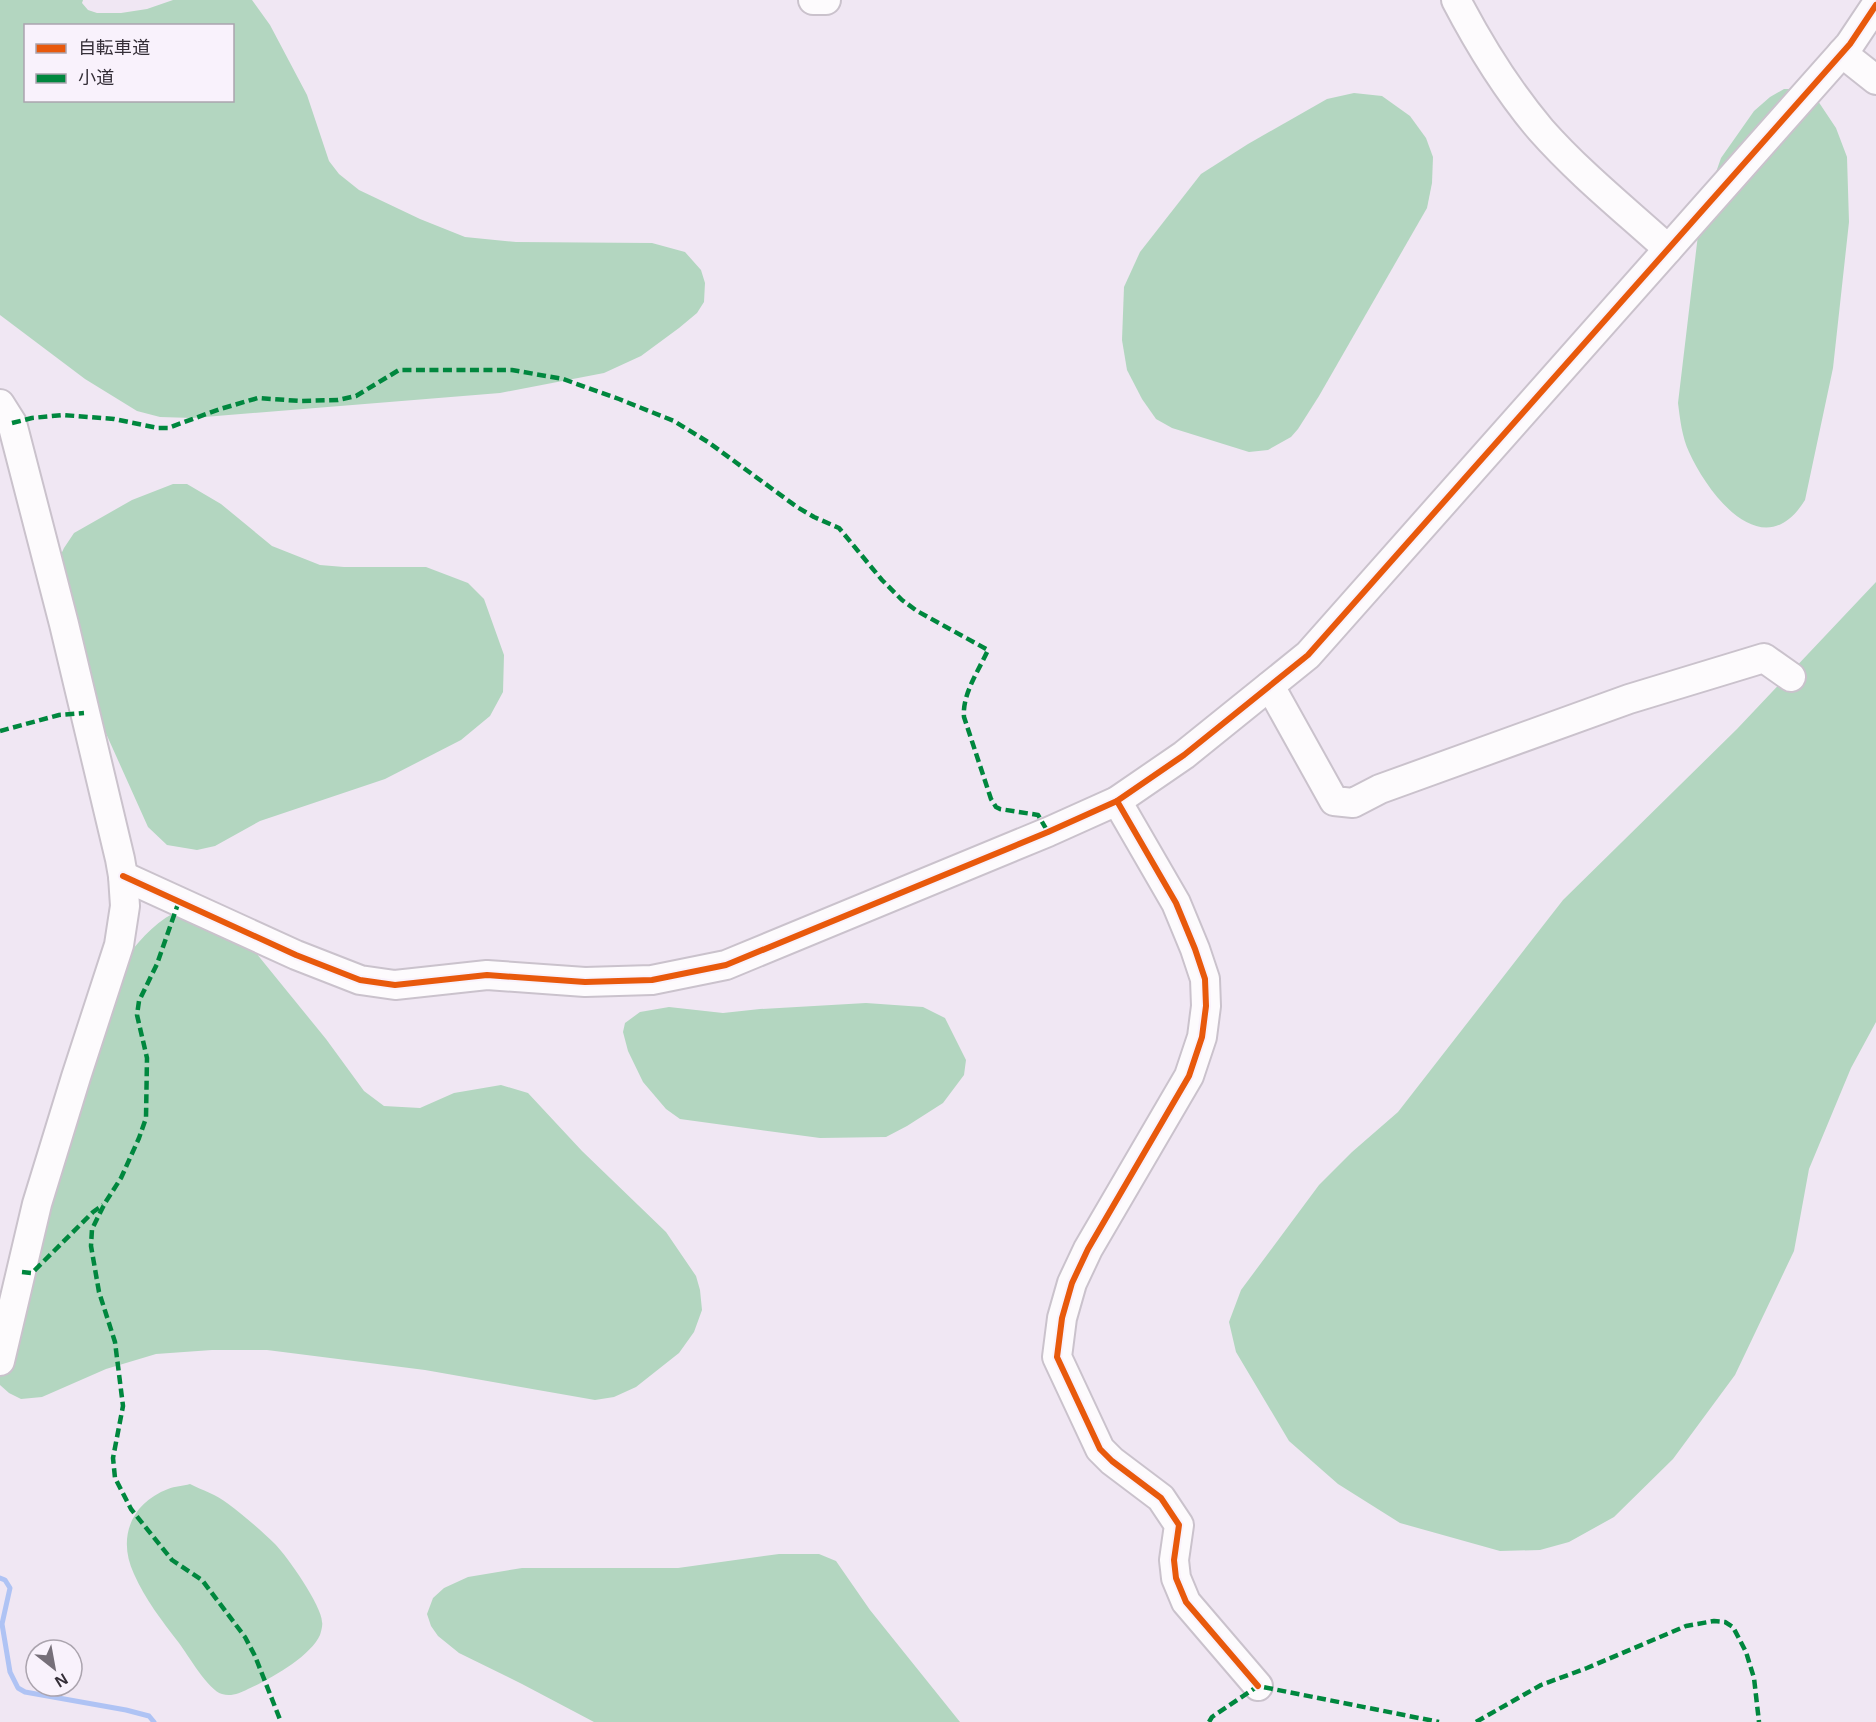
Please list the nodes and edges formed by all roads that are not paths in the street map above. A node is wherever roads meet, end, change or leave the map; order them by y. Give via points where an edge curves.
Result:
1 (813, 0) edge
2 (826, 0) edge
3 (1456, 0) edge
4 (1876, 5) edge
5 (1842, 53) junction
6 (1876, 80) edge
7 (1668, 249) junction
8 (0, 404) edge
9 (1791, 677) dead end
10 (1270, 686) junction
11 (1118, 801) junction
12 (123, 876) junction
13 (0, 1361) edge
14 (1258, 1686) dead end

1 - 2 street
3 - 7 street via 1498,74 1541,130
4 - 5 street
5 - 6 street
5 - 7 street
7 - 10 street via 1308,655
8 - 12 street via 12,423
9 - 10 street via 1764,658 1629,699 1353,802 1334,801
10 - 11 street via 1184,755
11 - 12 street via 726,965 652,980 585,982 487,975 395,985 360,980 296,956
11 - 14 street via 1176,903 1205,979 1206,1006 1202,1037 1189,1076 1072,1283 1057,1358 1100,1449 1161,1498 1179,1525 1174,1560 1176,1578 1186,1602
12 - 13 street via 125,906 119,945 38,1204

